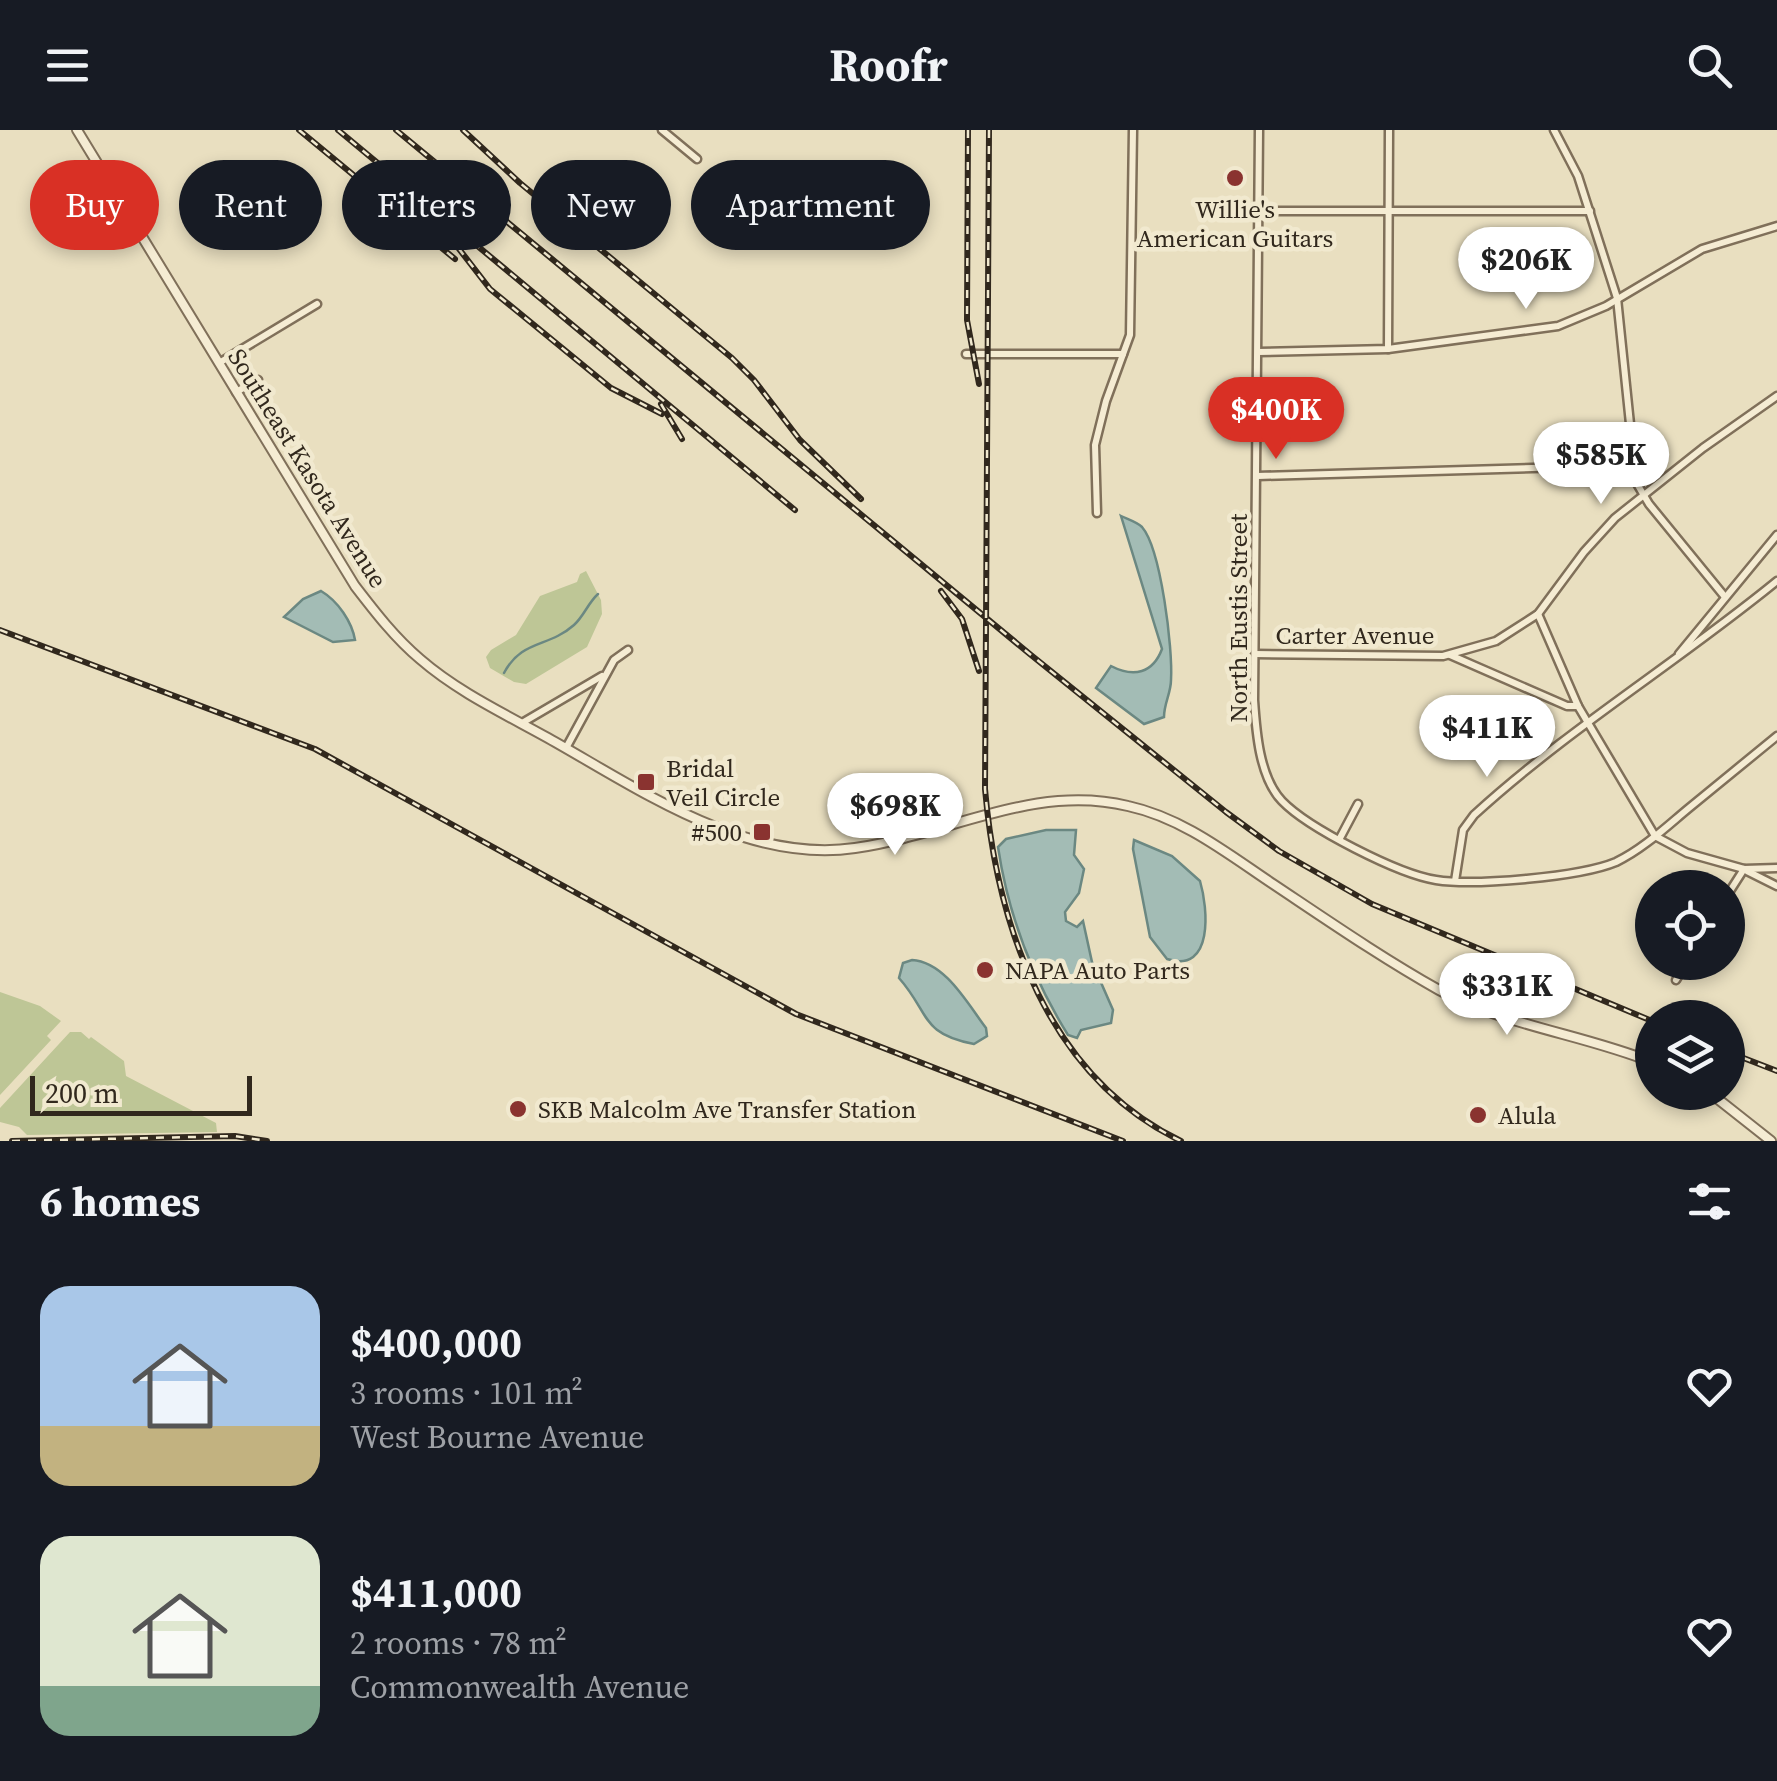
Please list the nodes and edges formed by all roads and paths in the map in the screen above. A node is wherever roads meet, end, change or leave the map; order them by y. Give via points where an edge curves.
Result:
1 (77, 130) edge
2 (662, 130) edge
3 (674, 130) edge
4 (1133, 130) edge
5 (1258, 130) edge
6 (1389, 130) edge
7 (1554, 130) edge
8 (674, 141) junction
9 (698, 159) dead end
10 (1258, 211) junction
11 (1590, 211) junction
12 (1389, 212) junction
13 (1777, 226) edge
14 (1617, 298) junction
15 (317, 304) dead end
16 (1388, 348) junction
17 (1258, 352) junction
18 (966, 354) dead end
19 (1123, 354) junction
20 (219, 363) junction
21 (258, 380) dead end
22 (236, 392) junction
23 (1777, 396) edge
24 (1633, 465) junction
25 (1258, 476) junction
26 (1643, 495) junction
27 (1097, 514) dead end
28 (1777, 535) edge
29 (1777, 581) edge
30 (1725, 596) junction
31 (1538, 614) junction
32 (628, 650) dead end
33 (1255, 654) junction
34 (1450, 655) junction
35 (1675, 659) junction
36 (606, 674) junction
37 (1578, 706) junction
38 (1586, 721) junction
39 (522, 723) junction
40 (1777, 736) edge
41 (566, 748) junction
42 (1358, 804) dead end
43 (1654, 836) junction
44 (1340, 838) junction
45 (1777, 868) edge
46 (1744, 869) junction
47 (1455, 881) junction
48 (1777, 886) edge
49 (1635, 1056) edge
50 (1732, 1110) edge
51 (1771, 1141) edge

1 - 20 street, Southeast Kasota Avenue
2 - 8 street
3 - 8 street
4 - 19 street via 1130,335
5 - 10 street, North Eustis Street
6 - 12 street
7 - 11 street
8 - 9 street
10 - 12 street
10 - 17 street, North Eustis Street
11 - 12 street
11 - 14 street
12 - 16 street
13 - 14 street via 1702,249
14 - 16 street via 1558,326
14 - 24 street
15 - 20 street
16 - 17 street
17 - 25 street, North Eustis Street
18 - 19 street
19 - 27 street via 1095,445
20 - 22 street, Southeast Kasota Avenue
21 - 22 street
22 - 39 street, Southeast Kasota Avenue via 380,619 422,661
23 - 26 street, Carter Avenue
24 - 25 street
24 - 26 street
25 - 33 street, North Eustis Street
26 - 30 street
26 - 31 street, Carter Avenue via 1600,534
28 - 30 street
29 - 35 street
30 - 35 street
31 - 34 street, Carter Avenue via 1496,641
31 - 37 street
32 - 36 street
33 - 34 street, Carter Avenue
33 - 44 street, North Eustis Street via 1254,700 1267,773 1282,800
34 - 37 street
35 - 38 street
36 - 39 street
36 - 41 street
37 - 38 street
38 - 43 street
38 - 47 street via 1467,823
39 - 41 street, Southeast Kasota Avenue
40 - 43 street
41 - 49 street, Southeast Kasota Avenue via 696,818 800,847 852,849 1072,799 1128,806 1166,818 1240,861 1454,997
42 - 44 street
43 - 46 street
43 - 47 street via 1617,861 1585,872
44 - 47 street via 1411,874
45 - 46 street
46 - 48 street
50 - 51 street

